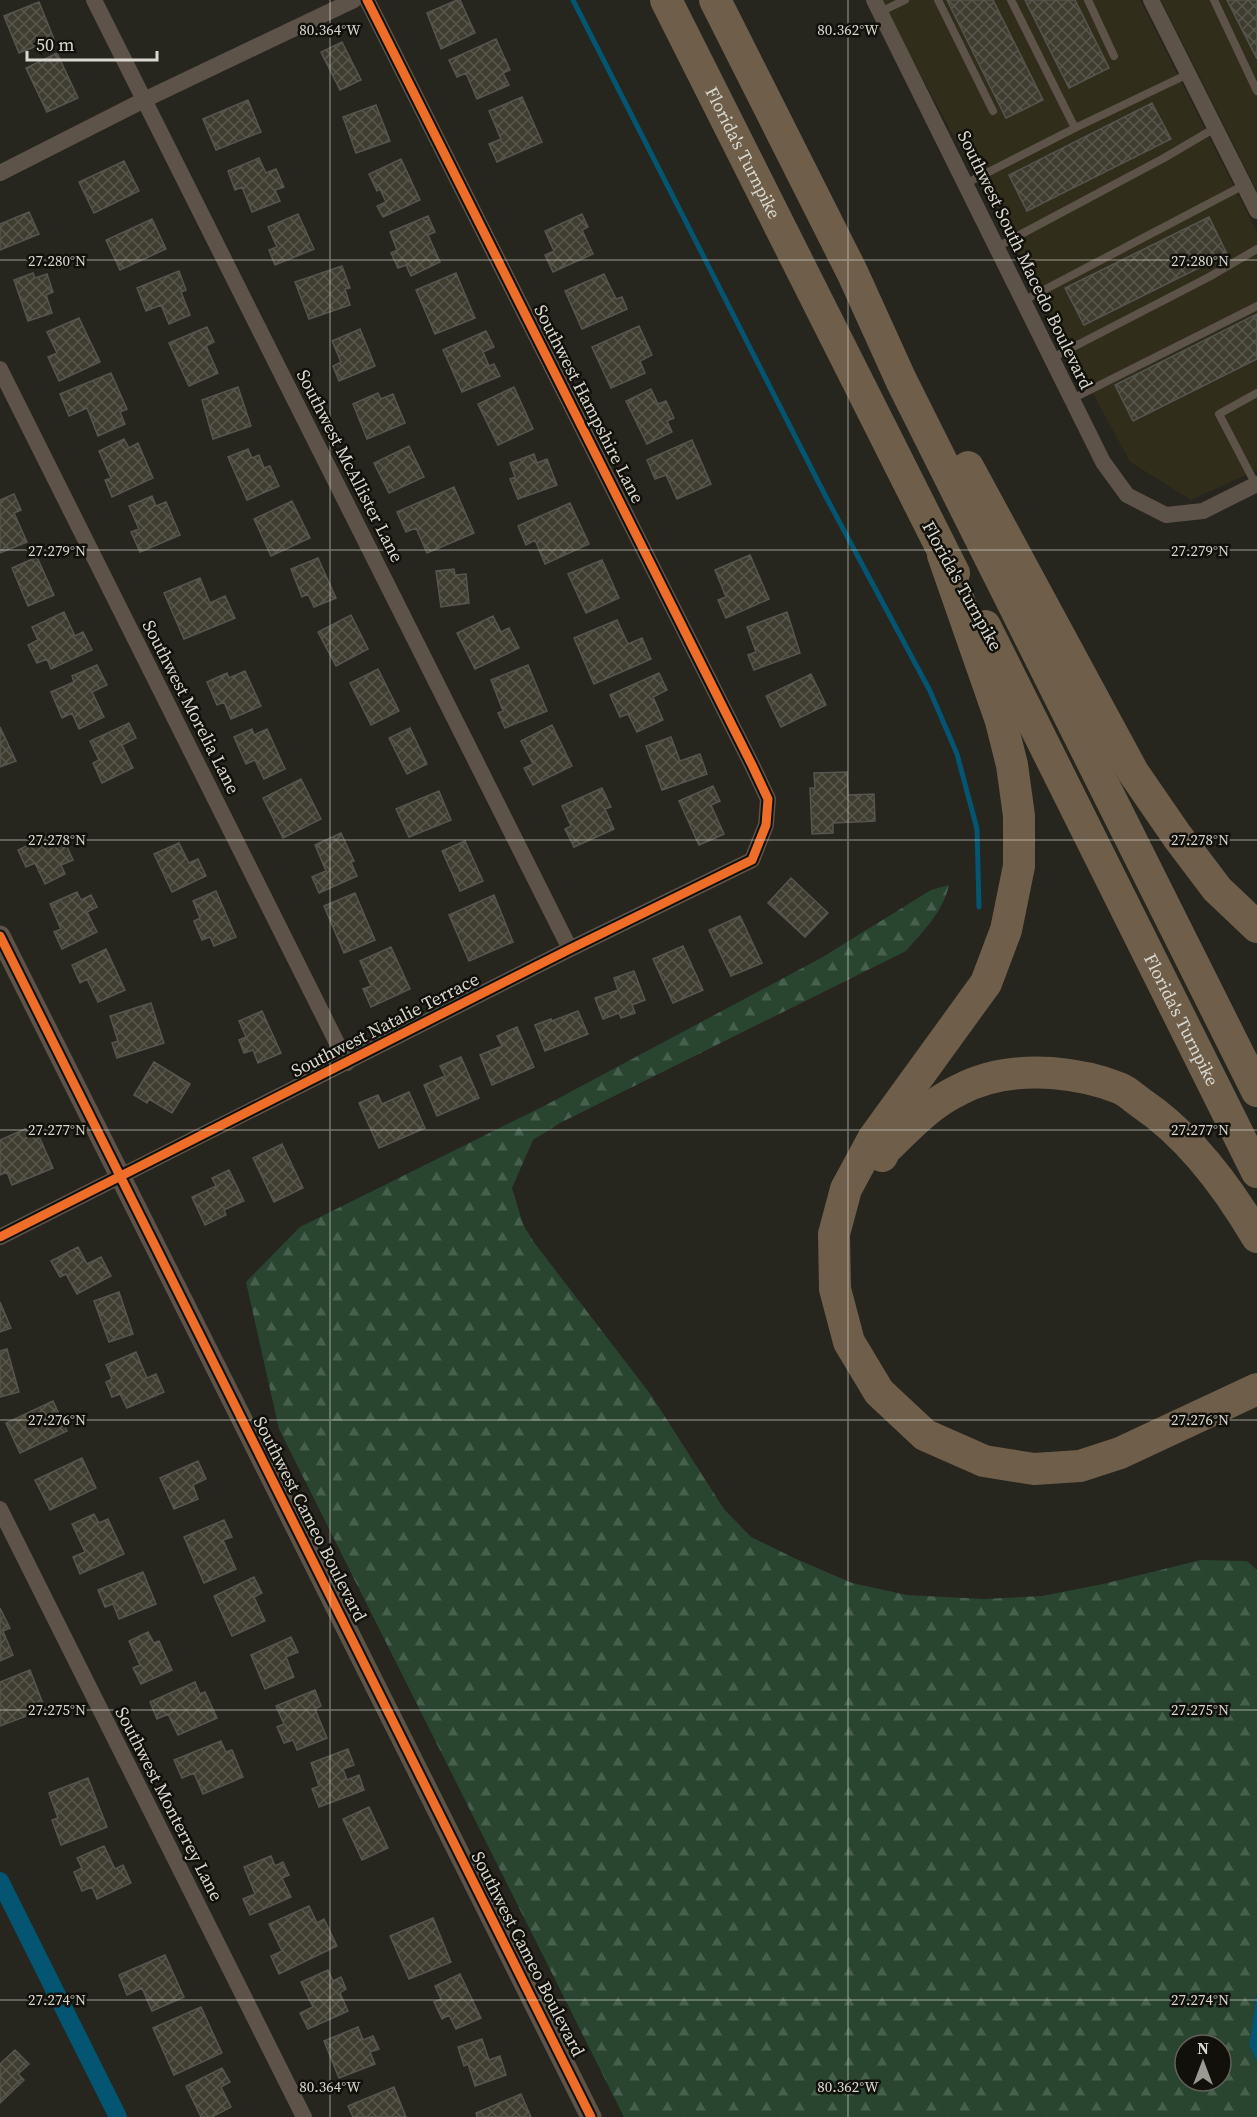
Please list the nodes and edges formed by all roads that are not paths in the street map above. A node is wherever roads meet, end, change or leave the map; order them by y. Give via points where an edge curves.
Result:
1 (94, 0) edge
2 (354, 0) edge
3 (368, 0) edge
4 (666, 0) edge
5 (715, 0) edge
6 (905, 0) edge
7 (938, 0) edge
8 (1011, 0) edge
9 (1088, 0) edge
10 (1214, 0) edge
11 (1155, 1) edge
12 (877, 6) edge
13 (1114, 56) dead end
14 (1188, 74) junction
15 (1257, 91) edge
16 (144, 100) junction
17 (993, 111) dead end
18 (1075, 128) junction
19 (1215, 128) junction
20 (0, 173) edge
21 (965, 184) junction
22 (1244, 185) junction
23 (1257, 211) edge
24 (997, 247) junction
25 (1257, 249) edge
26 (852, 274) junction
27 (1023, 301) junction
28 (1257, 306) edge
29 (1052, 358) junction
30 (0, 369) edge
31 (1257, 393) edge
32 (1072, 399) junction
33 (1256, 484) edge
34 (943, 555) junction
35 (766, 825) joint
36 (1257, 927) edge
37 (0, 936) edge
38 (570, 949) junction
39 (347, 1064) junction
40 (1257, 1091) edge
41 (1257, 1172) edge
42 (121, 1177) junction
43 (0, 1237) edge
44 (1257, 1237) edge
45 (1257, 1367) edge
46 (1257, 1389) edge
47 (0, 1509) edge
48 (304, 2117) edge
49 (591, 2117) edge

1 - 16 street, Southwest McAllister Lane
2 - 16 street
3 - 35 street, Southwest Hampshire Lane via 752,765 768,799
4 - 34 highway, Florida's Turnpike
5 - 26 highway, Florida's Turnpike
6 - 12 lane
7 - 17 lane
8 - 18 lane
9 - 13 lane
10 - 15 lane
11 - 14 street
12 - 21 street, Southwest South Macedo Boulevard
14 - 18 lane
14 - 19 street
16 - 20 street
16 - 38 street, Southwest McAllister Lane
18 - 21 lane
19 - 22 street
19 - 24 lane
21 - 24 street, Southwest South Macedo Boulevard
22 - 23 street
22 - 27 lane
24 - 27 street, Southwest South Macedo Boulevard
25 - 29 lane
26 - 36 highway via 915,369 1133,771 1217,889
26 - 40 highway, Florida's Turnpike
27 - 29 street, Southwest South Macedo Boulevard
28 - 32 lane
29 - 32 street, Southwest South Macedo Boulevard
30 - 39 street, Southwest Morelia Lane
31 - 33 lane via 1218,414
32 - 33 street, Southwest South Macedo Boulevard via 1103,462 1126,495 1166,515 1203,511
34 - 41 highway, Florida's Turnpike via 987,630
34 - 46 highway via 1001,720 1012,765 1019,816 1019,866 1006,930 986,983 873,1139 846,1189 834,1234 835,1289 849,1342 879,1392 925,1435 984,1461 1034,1469 1080,1466 1120,1453
35 - 38 street, Southwest Natalie Terrace via 752,860
37 - 42 street, Southwest Cameo Boulevard
38 - 39 street, Southwest Natalie Terrace
39 - 42 street, Southwest Natalie Terrace
42 - 43 street, Southwest Natalie Terrace
42 - 49 street, Southwest Cameo Boulevard
44 - 45 highway via 1184,1137 1155,1112 1121,1089 1082,1076 1033,1072 994,1077 968,1086 923,1112 885,1150 867,1185 852,1239 855,1287 867,1335 892,1377 924,1410 976,1439 1030,1450 1066,1448 1111,1437
47 - 48 street, Southwest Monterrey Lane

